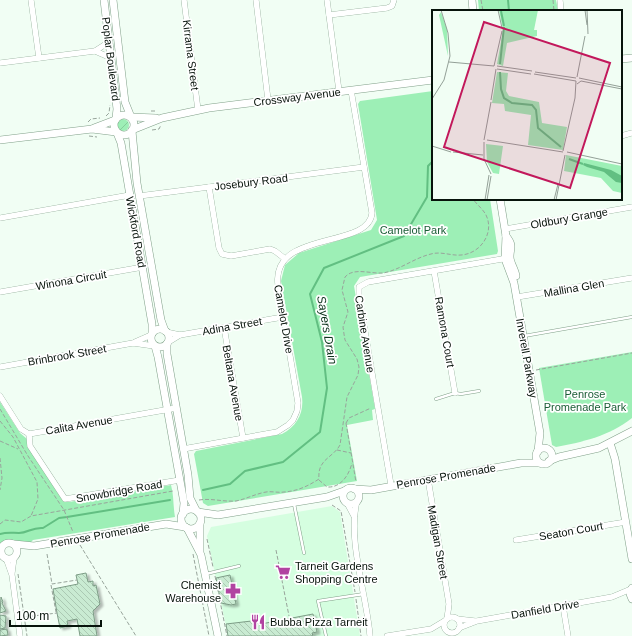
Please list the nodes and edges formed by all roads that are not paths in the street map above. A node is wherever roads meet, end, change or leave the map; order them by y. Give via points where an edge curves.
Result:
1 (31, 0) edge
2 (104, 0) edge
3 (112, 0) edge
4 (184, 0) edge
5 (256, 0) edge
6 (327, 0) edge
7 (394, 0) edge
8 (472, 0) edge
9 (560, 0) edge
10 (473, 10) edge
11 (561, 10) edge
12 (329, 15) junction
13 (109, 42) junction
14 (95, 51) junction
15 (38, 58) junction
16 (111, 58) junction
17 (632, 58) edge
18 (622, 59) edge
19 (0, 63) edge
20 (432, 80) edge
21 (351, 90) junction
22 (339, 91) junction
23 (268, 100) junction
24 (198, 110) junction
25 (131, 117) junction
26 (162, 118) junction
27 (115, 119) junction
28 (92, 129) junction
29 (132, 131) junction
30 (117, 132) junction
31 (632, 132) edge
32 (622, 136) edge
33 (632, 137) edge
34 (0, 140) edge
35 (364, 167) junction
36 (209, 187) junction
37 (130, 195) junction
38 (139, 196) junction
39 (500, 200) edge
40 (632, 207) edge
41 (0, 218) edge
42 (506, 232) junction
43 (284, 258) junction
44 (507, 258) junction
45 (151, 265) junction
46 (142, 267) junction
47 (434, 271) junction
48 (632, 278) edge
49 (0, 292) edge
50 (517, 297) junction
51 (283, 317) junction
52 (632, 318) edge
53 (224, 327) junction
54 (165, 331) junction
55 (152, 334) junction
56 (180, 335) junction
57 (524, 336) junction
58 (133, 343) junction
59 (167, 344) junction
60 (154, 346) junction
61 (0, 367) edge
62 (479, 391) dead end
63 (455, 393) junction
64 (0, 396) edge
65 (436, 399) dead end
66 (176, 408) junction
67 (168, 410) junction
68 (632, 431) edge
69 (32, 433) junction
70 (540, 433) junction
71 (243, 438) junction
72 (610, 443) junction
73 (183, 449) junction
74 (548, 450) junction
75 (537, 452) junction
76 (568, 455) junction
77 (549, 461) junction
78 (521, 463) junction
79 (540, 463) junction
80 (428, 479) junction
81 (180, 480) junction
82 (356, 485) junction
83 (391, 485) junction
84 (371, 490) junction
85 (344, 491) junction
86 (327, 497) junction
87 (357, 500) junction
88 (294, 502) junction
89 (346, 502) junction
90 (197, 511) junction
91 (183, 514) junction
92 (218, 515) junction
93 (354, 516) junction
94 (626, 522) junction
95 (166, 524) junction
96 (200, 524) junction
97 (186, 528) junction
98 (516, 540) dead end
99 (14, 544) junction
100 (34, 546) junction
101 (1, 548) edge
102 (304, 553) dead end
103 (201, 555) junction
104 (15, 557) junction
105 (3, 558) edge
106 (632, 559) edge
107 (239, 566) dead end
108 (206, 574) junction
109 (12, 575) junction
110 (632, 588) edge
111 (364, 594) junction
112 (612, 597) junction
113 (632, 599) edge
114 (449, 604) junction
115 (563, 606) junction
116 (457, 618) junction
117 (446, 620) junction
118 (477, 621) junction
119 (459, 628) junction
120 (430, 629) junction
121 (449, 632) edge
122 (20, 636) edge
123 (218, 636) edge
124 (326, 636) edge
125 (370, 636) edge
126 (387, 636) edge
127 (458, 636) edge
128 (568, 636) edge

1 - 15 street
2 - 13 street, Poplar Boulevard
3 - 25 street, Poplar Boulevard via 125,102
4 - 24 street, Kirrama Street
5 - 23 street
6 - 12 street
7 - 12 street via 393,5 389,7
8 - 10 street
9 - 11 street
12 - 22 street
13 - 14 street
13 - 16 street, Poplar Boulevard
14 - 15 street
14 - 16 street
15 - 19 street
16 - 27 street, Poplar Boulevard via 117,109
17 - 18 street
20 - 21 street, Crossway Avenue
21 - 22 street, Crossway Avenue
21 - 35 street
22 - 23 street, Crossway Avenue
23 - 24 street, Crossway Avenue
24 - 26 street, Crossway Avenue
25 - 26 street, Crossway Avenue
25 - 27 street via 123,114
25 - 29 street via 134,123
26 - 29 street, Crossway Avenue
27 - 28 street
27 - 30 street via 113,125
28 - 30 street
28 - 34 street
29 - 30 street via 124,135
29 - 38 street, Wickford Road
30 - 37 street, Wickford Road
31 - 32 street
32 - 33 street
35 - 36 street, Josebury Road
35 - 43 street via 372,213 369,223 363,228 300,249
36 - 38 street, Josebury Road
36 - 43 street via 222,254 231,256 270,250
37 - 41 street
37 - 46 street, Wickford Road
38 - 45 street, Wickford Road
39 - 42 street, Inverell Parkway
40 - 42 street, Oldbury Grange
42 - 44 street, Inverell Parkway
43 - 51 street, Camelot Drive via 277,275
44 - 47 street, Carbine Avenue
44 - 50 street, Inverell Parkway
45 - 46 street
45 - 54 street, Wickford Road
46 - 49 street, Winona Circuit
46 - 55 street, Wickford Road
47 - 63 street, Ramona Court
47 - 83 street, Carbine Avenue via 368,282 359,287
48 - 50 street, Mallina Glen
50 - 57 street, Inverell Parkway
51 - 53 street, Adina Street
51 - 71 street, Camelot Drive via 297,397 297,412 290,423 281,430
52 - 57 lane
53 - 56 street, Adina Street
53 - 71 street, Beltana Avenue
54 - 55 street via 157,330
54 - 56 street, Adina Street
54 - 59 street via 169,337
55 - 58 street, Brinbrook Street
55 - 60 street via 151,341
56 - 59 street, Adina Street
57 - 70 street, Inverell Parkway
58 - 60 street, Brinbrook Street
58 - 61 street, Brinbrook Street
59 - 60 street via 162,347
59 - 66 street
60 - 67 street
62 - 63 lane
63 - 65 lane
64 - 69 street via 21,430
66 - 67 street, Calita Avenue
66 - 73 street
67 - 69 street, Calita Avenue
67 - 81 street
68 - 72 street
69 - 81 street, Snowbridge Road via 30,446 61,496 67,500
70 - 74 street, Inverell Parkway
70 - 75 street, Inverell Parkway
71 - 73 street, Camelot Drive
72 - 76 street
72 - 94 street
73 - 90 street via 191,502
74 - 75 street via 544,448
74 - 76 street
74 - 77 street via 551,457
75 - 78 street, Penrose Promenade
75 - 79 street via 536,457
76 - 77 street
77 - 79 street via 546,464
78 - 79 street, Penrose Promenade
78 - 80 street, Penrose Promenade
80 - 83 street, Penrose Promenade
80 - 114 street, Madigan Street
81 - 91 street
82 - 84 street, Penrose Promenade
82 - 85 street, Penrose Promenade
82 - 87 street via 359,494
83 - 84 street, Penrose Promenade
84 - 87 street, Penrose Promenade
85 - 86 street
85 - 89 street
86 - 88 street
86 - 89 street
87 - 89 street via 353,504
87 - 93 street
88 - 92 street
88 - 102 lane
89 - 93 street
90 - 91 street via 188,510
90 - 92 street
90 - 96 street via 201,519
91 - 95 street, Penrose Promenade
91 - 97 street via 182,521
92 - 96 street
93 - 111 street
94 - 98 street, Seaton Court
94 - 106 street
95 - 97 street, Penrose Promenade
95 - 100 street, Penrose Promenade
96 - 97 street via 195,529
96 - 103 street
97 - 103 street
99 - 100 street, Penrose Promenade
99 - 101 street via 8,543
99 - 104 street via 17,551
100 - 104 street, Penrose Promenade
101 - 105 street
103 - 108 street
104 - 105 street
104 - 109 street
105 - 109 street
107 - 108 lane
108 - 123 street
109 - 122 street
110 - 112 street, Danfield Drive
110 - 113 street
111 - 124 lane via 318,601
111 - 125 street
112 - 113 street, Danfield Drive
112 - 115 street, Danfield Drive
114 - 116 street, Madigan Street
114 - 117 street, Madigan Street
115 - 118 street, Danfield Drive
115 - 128 street
116 - 117 street
116 - 118 street, Danfield Drive
116 - 119 street via 460,622
117 - 120 street
117 - 121 street
118 - 119 street, Danfield Drive
119 - 121 street via 455,632
119 - 127 street
120 - 121 street
120 - 126 street

